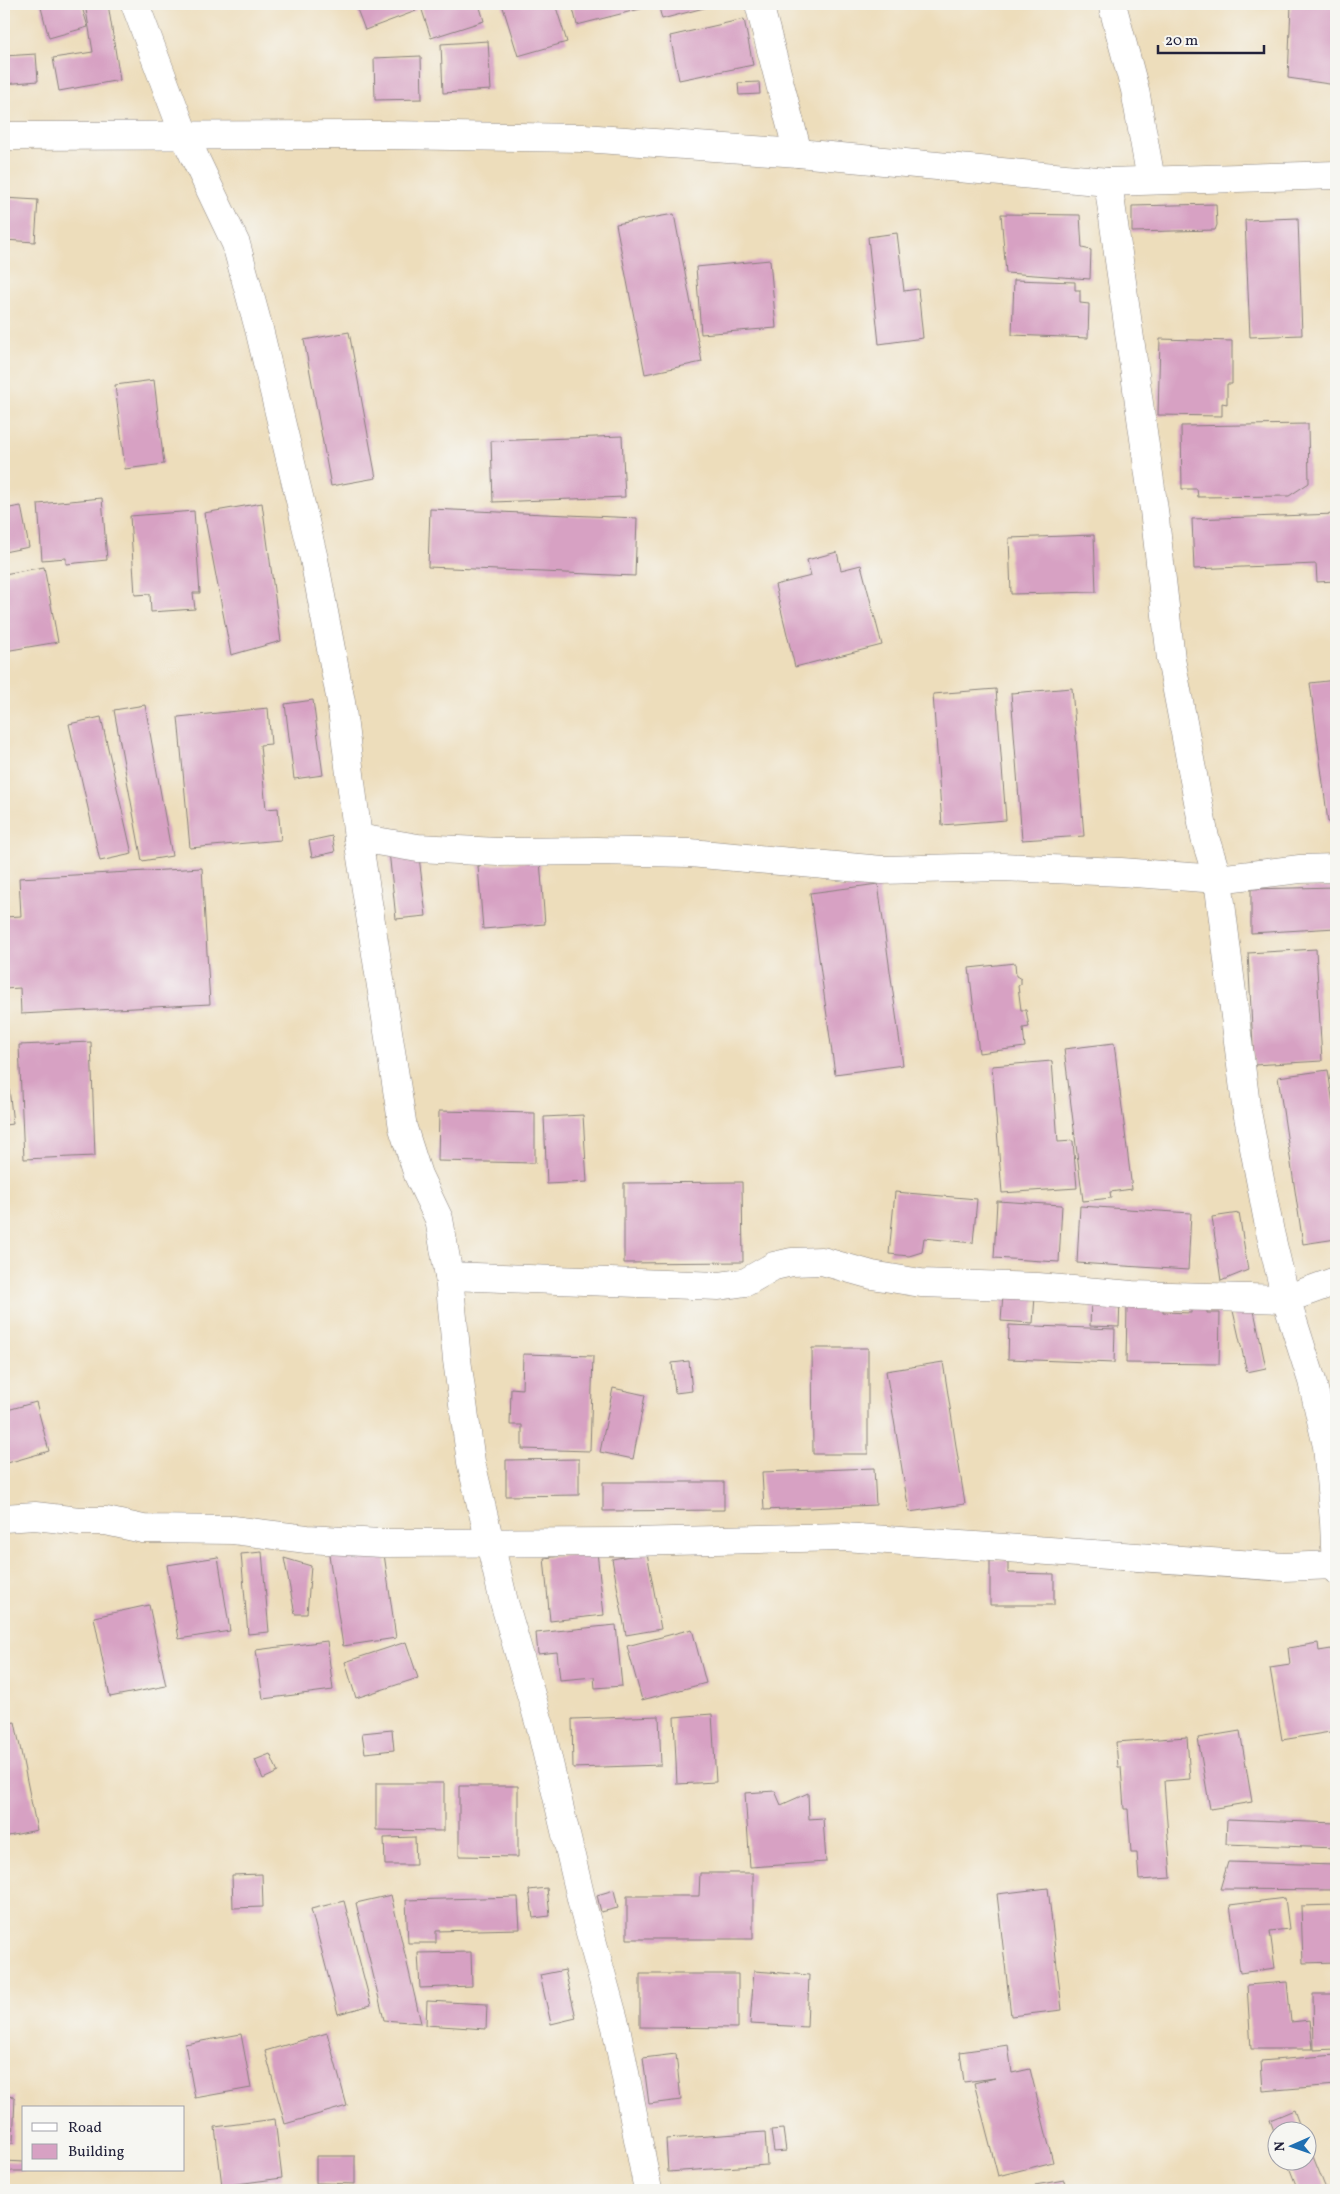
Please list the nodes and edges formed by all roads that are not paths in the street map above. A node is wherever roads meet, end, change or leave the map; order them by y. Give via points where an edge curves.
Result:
1 (135, 4) edge
2 (759, 4) edge
3 (1112, 4) edge
4 (4, 136) edge
5 (185, 136) junction
6 (798, 153) junction
7 (1336, 175) edge
8 (1151, 180) junction
9 (1108, 182) junction
10 (358, 838) junction
11 (1336, 868) edge
12 (1218, 879) junction
13 (449, 1276) junction
14 (1336, 1281) edge
15 (1286, 1299) junction
16 (4, 1518) edge
17 (491, 1543) junction
18 (1336, 1568) edge
19 (648, 2190) edge

1 - 5 street
2 - 6 street
3 - 8 street via 1135,90
4 - 5 street
5 - 6 street via 583,138
5 - 10 street via 236,244 259,328 314,559 341,702
6 - 9 street
7 - 8 street
8 - 9 street
9 - 12 street via 1154,510 1171,659 1205,838
10 - 12 street via 418,848 498,852 681,853 882,870 1002,867
10 - 13 street via 403,1128 418,1175 439,1219
11 - 12 street
12 - 15 street via 1246,1106
13 - 15 street via 719,1286 746,1282 774,1266 822,1261 872,1275 921,1283 1038,1287 1132,1295
13 - 17 street via 471,1462
14 - 15 street
15 - 18 street via 1312,1380 1327,1446
16 - 17 street via 35,1516 106,1521 143,1529 233,1530 381,1543
17 - 18 street via 842,1537
17 - 19 street via 616,2027

